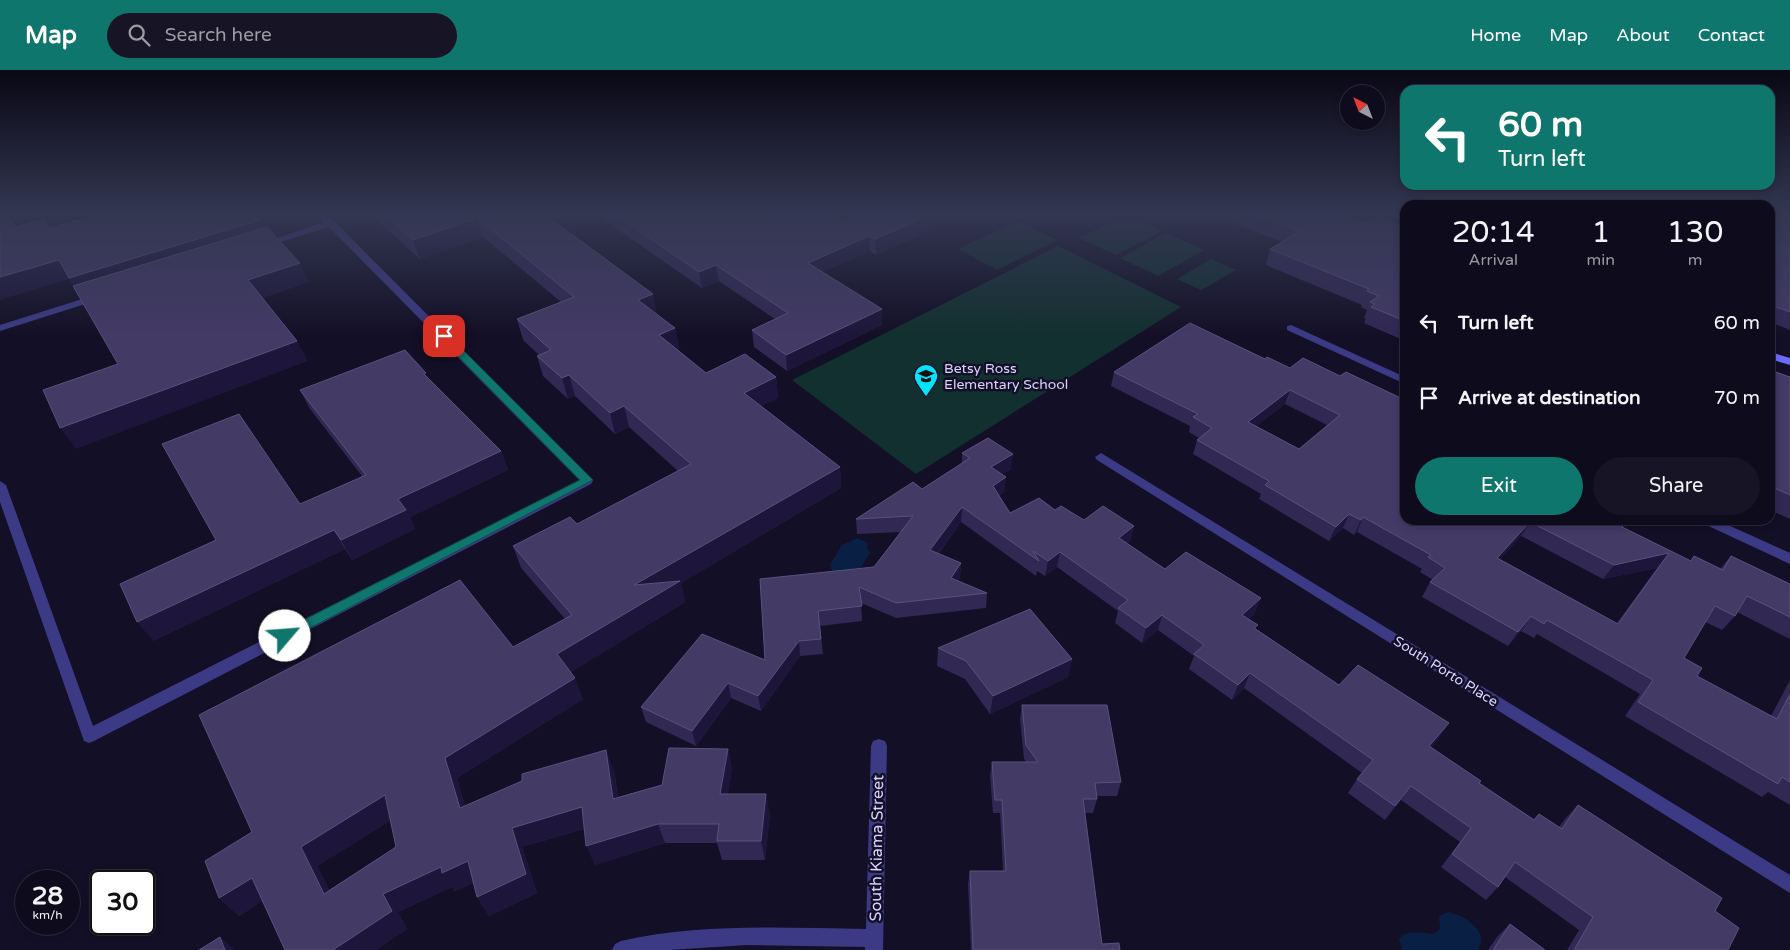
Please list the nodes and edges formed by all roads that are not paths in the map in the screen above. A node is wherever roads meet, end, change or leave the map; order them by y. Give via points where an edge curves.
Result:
1 (362, 254) edge
2 (104, 295) edge
3 (0, 328) edge
4 (1291, 328) dead end
5 (1775, 357) edge
6 (1790, 362) edge
7 (1400, 378) edge
8 (1101, 457) dead end
9 (0, 485) edge
10 (1717, 525) edge
11 (1790, 559) edge
12 (879, 746) dead end
13 (1790, 885) edge
14 (874, 944) edge
15 (621, 950) edge

1 - 9 street via 587,480 89,736
2 - 3 street
4 - 7 street
5 - 6 street
8 - 13 street, South Porto Place
10 - 11 street
12 - 14 street, South Kiama Street
14 - 15 street via 705,936 668,939

